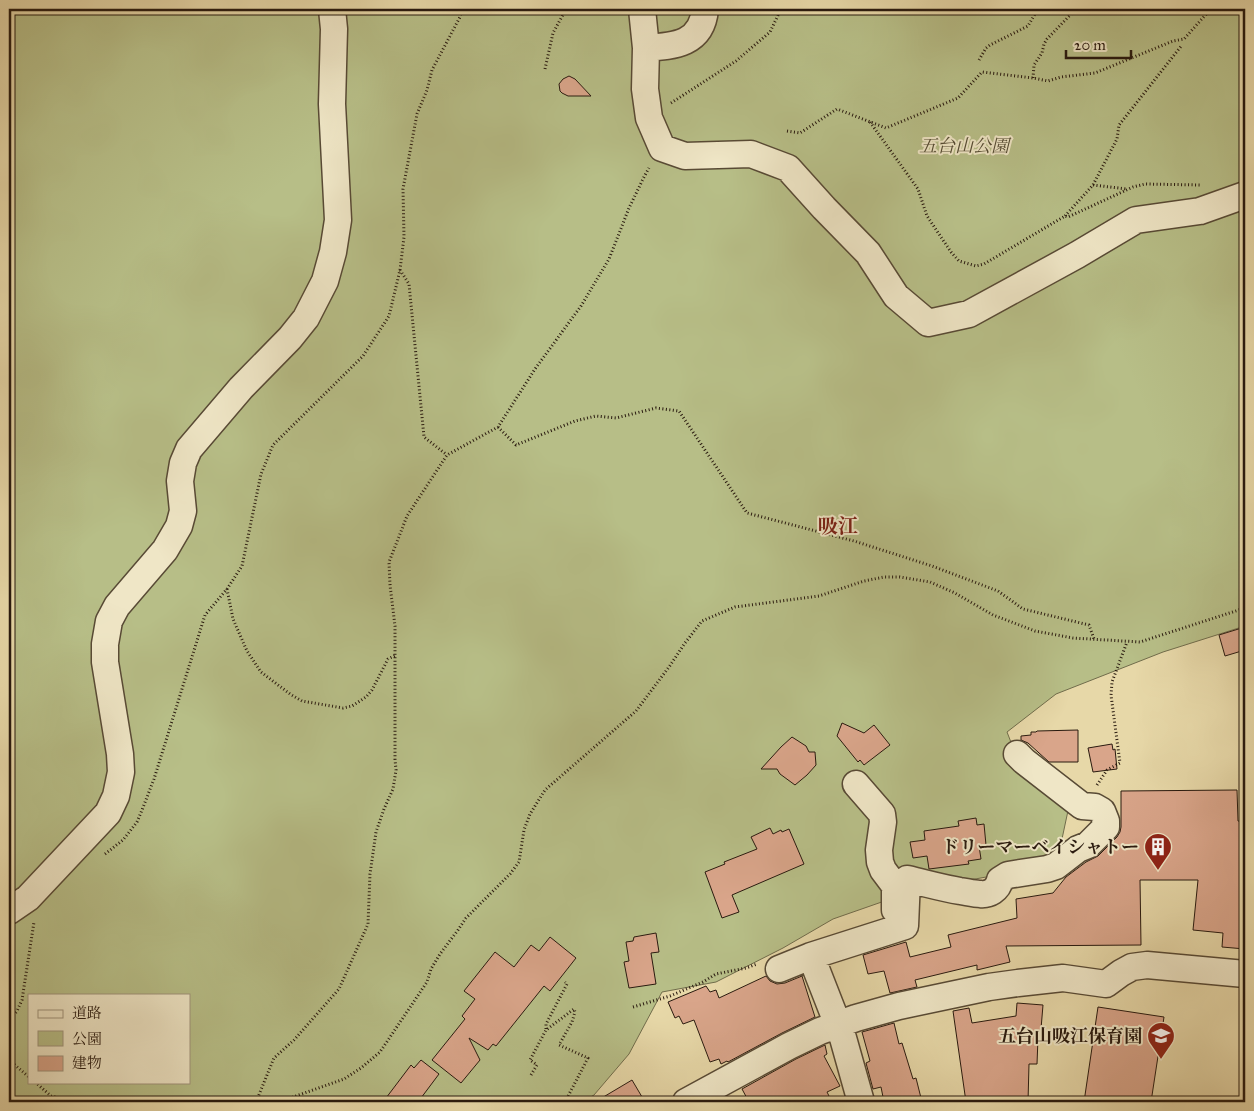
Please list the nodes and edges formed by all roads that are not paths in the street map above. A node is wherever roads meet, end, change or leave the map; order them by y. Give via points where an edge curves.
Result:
1 (332, 9) edge
2 (642, 9) edge
3 (705, 9) edge
4 (646, 48) junction
5 (1245, 195) edge
6 (1017, 754) dead end
7 (856, 784) dead end
8 (9, 911) edge
9 (896, 929) junction
10 (811, 956) junction
11 (770, 966) road end
12 (1245, 974) edge
13 (837, 1024) junction
14 (686, 1102) edge
15 (861, 1102) edge

1 - 8 street via 332,104 338,220 334,252 325,281 306,318 290,338 189,448 180,481 183,511 180,526 165,550 117,606 109,621 105,662 121,772 116,796 108,813 28,898
2 - 4 street
3 - 4 street via 694,35 683,43
4 - 5 street via 644,89 650,118 662,148 685,156 751,154 788,168 868,253 896,296 928,323 969,314 1136,220 1200,211
6 - 9 street via 1082,806 1102,811 1106,827 1088,845 1056,866 1008,875 992,892 981,895 907,879 905,926
7 - 9 street via 882,814 880,862 894,886
9 - 10 street
10 - 11 street
10 - 13 street
12 - 13 street via 1148,965 1132,967 1106,984 1063,978 1018,983 899,1006
13 - 14 street
13 - 15 street

